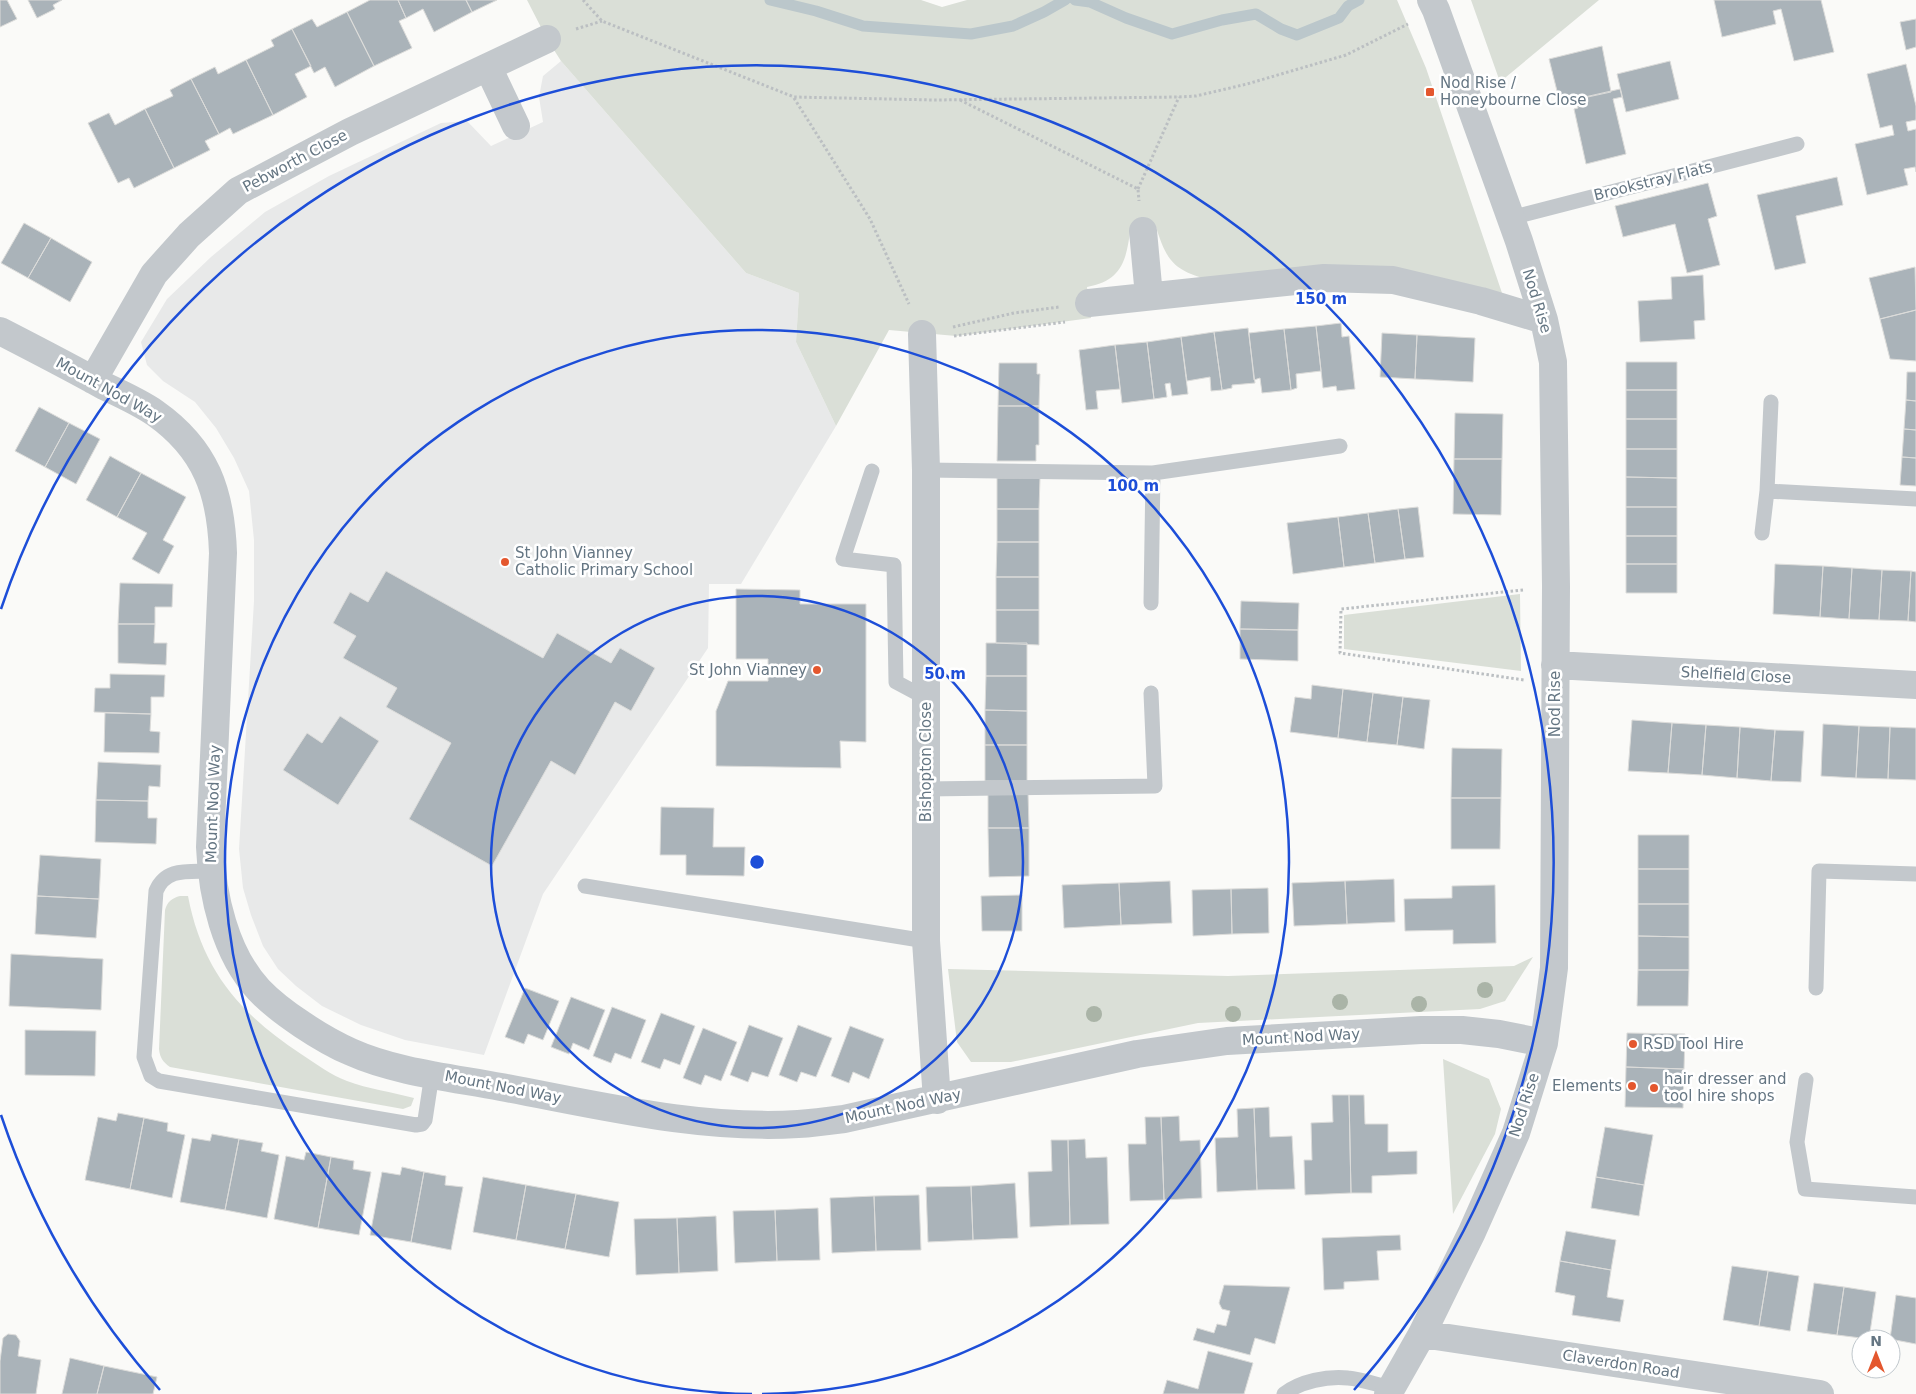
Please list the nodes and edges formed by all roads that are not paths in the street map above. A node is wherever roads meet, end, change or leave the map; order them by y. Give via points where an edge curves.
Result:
1 (1434, 5) edge
2 (547, 39) dead end
3 (488, 67) junction
4 (516, 126) dead end
5 (1797, 144) dead end
6 (1510, 218) junction
7 (1143, 231) road end
8 (1148, 296) junction
9 (1089, 303) road end
10 (1544, 320) junction
11 (0, 332) edge
12 (922, 334) road end
13 (93, 380) junction
14 (1771, 402) dead end
15 (1340, 446) dead end
16 (926, 470) junction
17 (872, 471) dead end
18 (1153, 473) junction
19 (1767, 491) junction
20 (1916, 499) edge
21 (1762, 533) dead end
22 (1151, 603) dead end
23 (1555, 675) junction
24 (1916, 685) edge
25 (1151, 693) dead end
26 (926, 698) junction
27 (926, 790) junction
28 (211, 871) junction
29 (1916, 874) edge
30 (585, 886) dead end
31 (926, 941) junction
32 (1816, 988) dead end
33 (1544, 1043) junction
34 (432, 1074) junction
35 (1806, 1080) dead end
36 (937, 1100) junction
37 (1916, 1197) edge
38 (1422, 1334) junction
39 (1389, 1391) edge
40 (1284, 1394) edge
41 (1820, 1394) edge

1 - 6 street, Nod Rise
2 - 3 street, Pebworth Close
3 - 4 street
3 - 13 street, Pebworth Close via 350,132 238,191 189,235 154,274
5 - 6 lane, Brookstray Flats
6 - 10 street, Nod Rise
7 - 8 street
8 - 9 street
8 - 10 street via 1324,278 1393,280
10 - 23 street, Nod Rise via 1554,386
11 - 13 street, Mount Nod Way
12 - 16 street, Bishopton Close
13 - 28 street, Mount Nod Way via 154,412 181,435 202,462 215,490 222,522 223,553
14 - 19 lane
15 - 18 lane
16 - 18 lane
16 - 26 street, Bishopton Close
17 - 26 lane via 842,559 894,565 896,682
18 - 22 lane
19 - 20 lane
19 - 21 lane
23 - 24 street, Shelfield Close
23 - 33 street, Nod Rise via 1554,968
25 - 27 lane via 1155,786
26 - 27 street, Bishopton Close
27 - 31 street, Bishopton Close
28 - 34 street, Mount Nod Way via 224,926 238,960 259,989 288,1014 351,1053
28 - 34 lane via 172,873 159,883 156,891 144,1057 151,1076 159,1081 416,1125 425,1120
29 - 32 lane via 1819,871
30 - 31 lane
31 - 36 street, Bishopton Close
33 - 36 street, Mount Nod Way via 1462,1030 1227,1041 1137,1054
33 - 38 street, Nod Rise via 1516,1133
34 - 36 street, Mount Nod Way via 711,1122 798,1124 844,1120
35 - 37 lane via 1797,1142 1805,1189
38 - 39 street, Nod Rise
38 - 41 street, Claverdon Road
39 - 40 lane via 1349,1378 1319,1379

